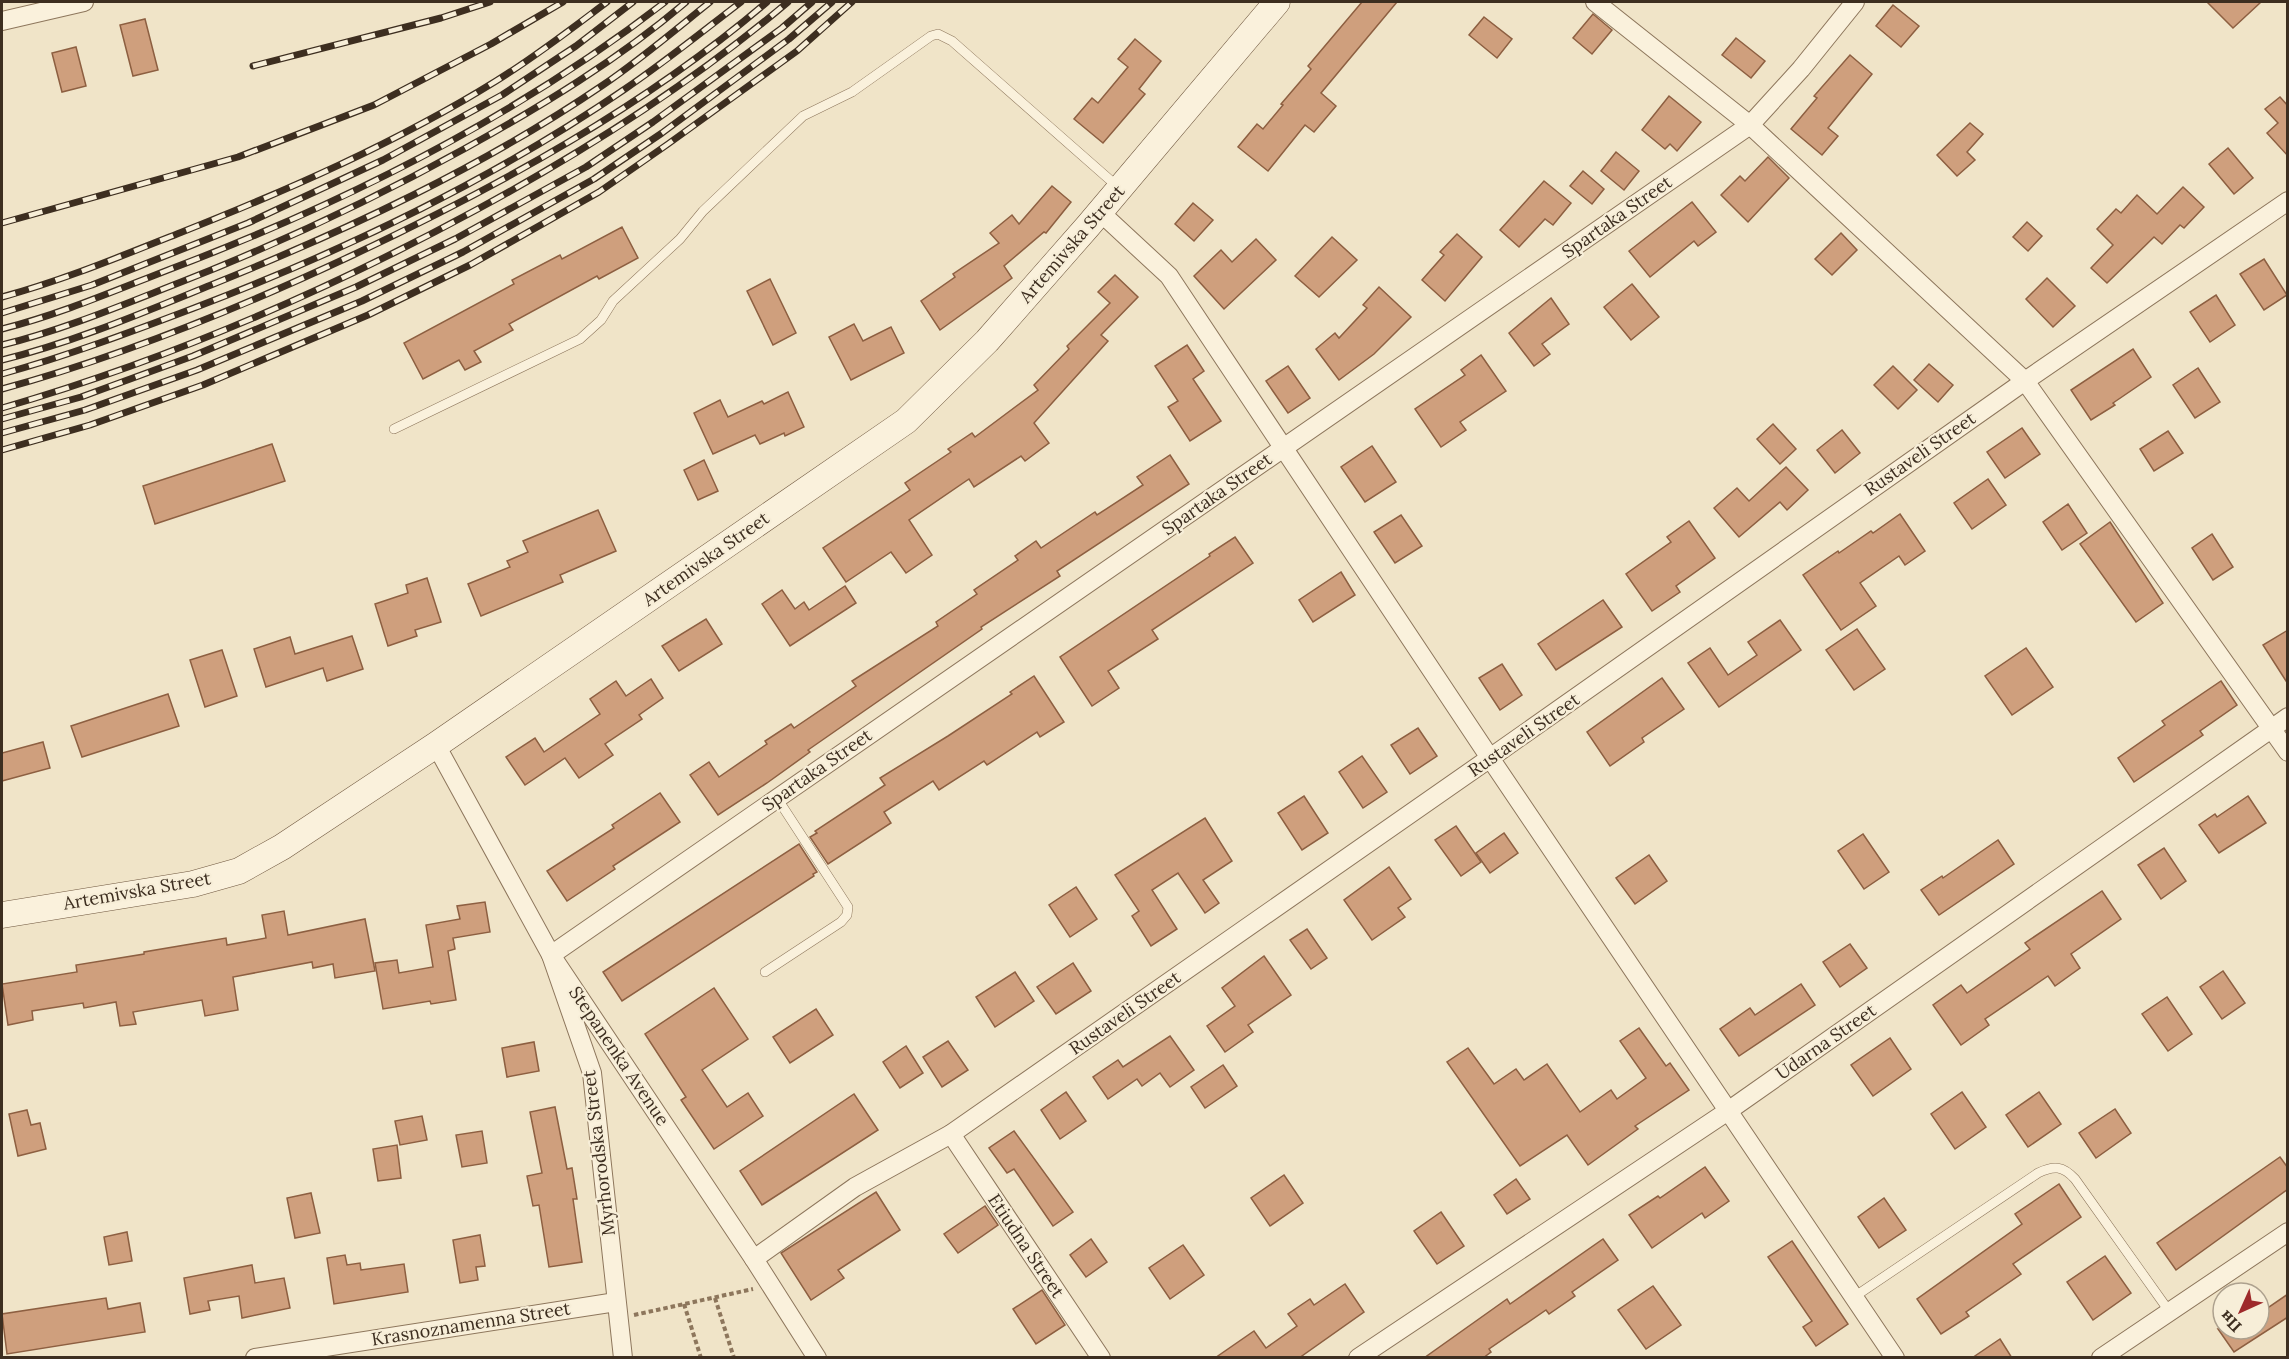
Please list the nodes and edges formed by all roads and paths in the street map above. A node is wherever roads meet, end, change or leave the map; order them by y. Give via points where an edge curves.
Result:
1 (84, 2) edge
2 (1277, 2) edge
3 (1595, 2) edge
4 (1855, 2) edge
5 (2, 21) edge
6 (1750, 125) junction
7 (1120, 189) junction
8 (2288, 201) edge
9 (1100, 212) junction
10 (2025, 381) junction
11 (394, 429) dead end
12 (1282, 449) junction
13 (2288, 717) edge
14 (2271, 728) junction
15 (436, 745) junction
16 (2288, 752) edge
17 (1490, 758) junction
18 (777, 798) junction
19 (2, 915) edge
20 (550, 955) junction
21 (765, 972) dead end
22 (1728, 1111) junction
23 (951, 1134) junction
24 (2288, 1232) edge
25 (754, 1259) junction
26 (771, 1285) junction
27 (1854, 1297) junction
28 (715, 1298) junction
29 (684, 1304) junction
30 (618, 1310) junction
31 (2169, 1311) junction
32 (255, 1358) edge
33 (623, 1358) edge
34 (701, 1358) edge
35 (734, 1358) edge
36 (818, 1358) edge
37 (1101, 1358) edge
38 (1358, 1358) edge
39 (1895, 1358) edge
40 (2101, 1358) edge

1 - 5 street
2 - 7 main road, Artemivska Street
3 - 6 street
4 - 6 street, Spartaka Street
6 - 10 street
6 - 12 street, Spartaka Street
7 - 9 main road, Artemivska Street
7 - 11 lane via 952,41 938,34 931,36 852,92 803,116 703,211 580,339
8 - 10 street, Rustaveli Street
9 - 12 street via 1169,276
9 - 15 main road, Artemivska Street via 987,341 906,421
10 - 14 street
10 - 17 street, Rustaveli Street
12 - 17 street
12 - 18 street, Spartaka Street
13 - 14 street, Udarna Street
14 - 16 street
14 - 22 street, Udarna Street
15 - 19 main road, Artemivska Street via 239,871 193,885
15 - 20 street, Stepanenka Avenue
17 - 22 street
17 - 23 street, Rustaveli Street
18 - 20 street, Spartaka Street
18 - 21 lane via 848,907 841,922
20 - 25 street, Stepanenka Avenue
20 - 30 street, Myrhorodska Street via 592,1073
22 - 27 street
22 - 38 street, Udarna Street
23 - 25 street, Rustaveli Street via 855,1187
23 - 37 street, Etiudna Street
24 - 31 street
25 - 26 street, Stepanenka Avenue
26 - 28 path
26 - 36 street, Stepanenka Avenue
27 - 31 lane via 2038,1173 2058,1167 2075,1179
27 - 39 street
28 - 29 path
28 - 35 path
29 - 30 path
29 - 34 path
30 - 32 street, Krasnoznamenna Street
30 - 33 street, Myrhorodska Street
31 - 40 street

